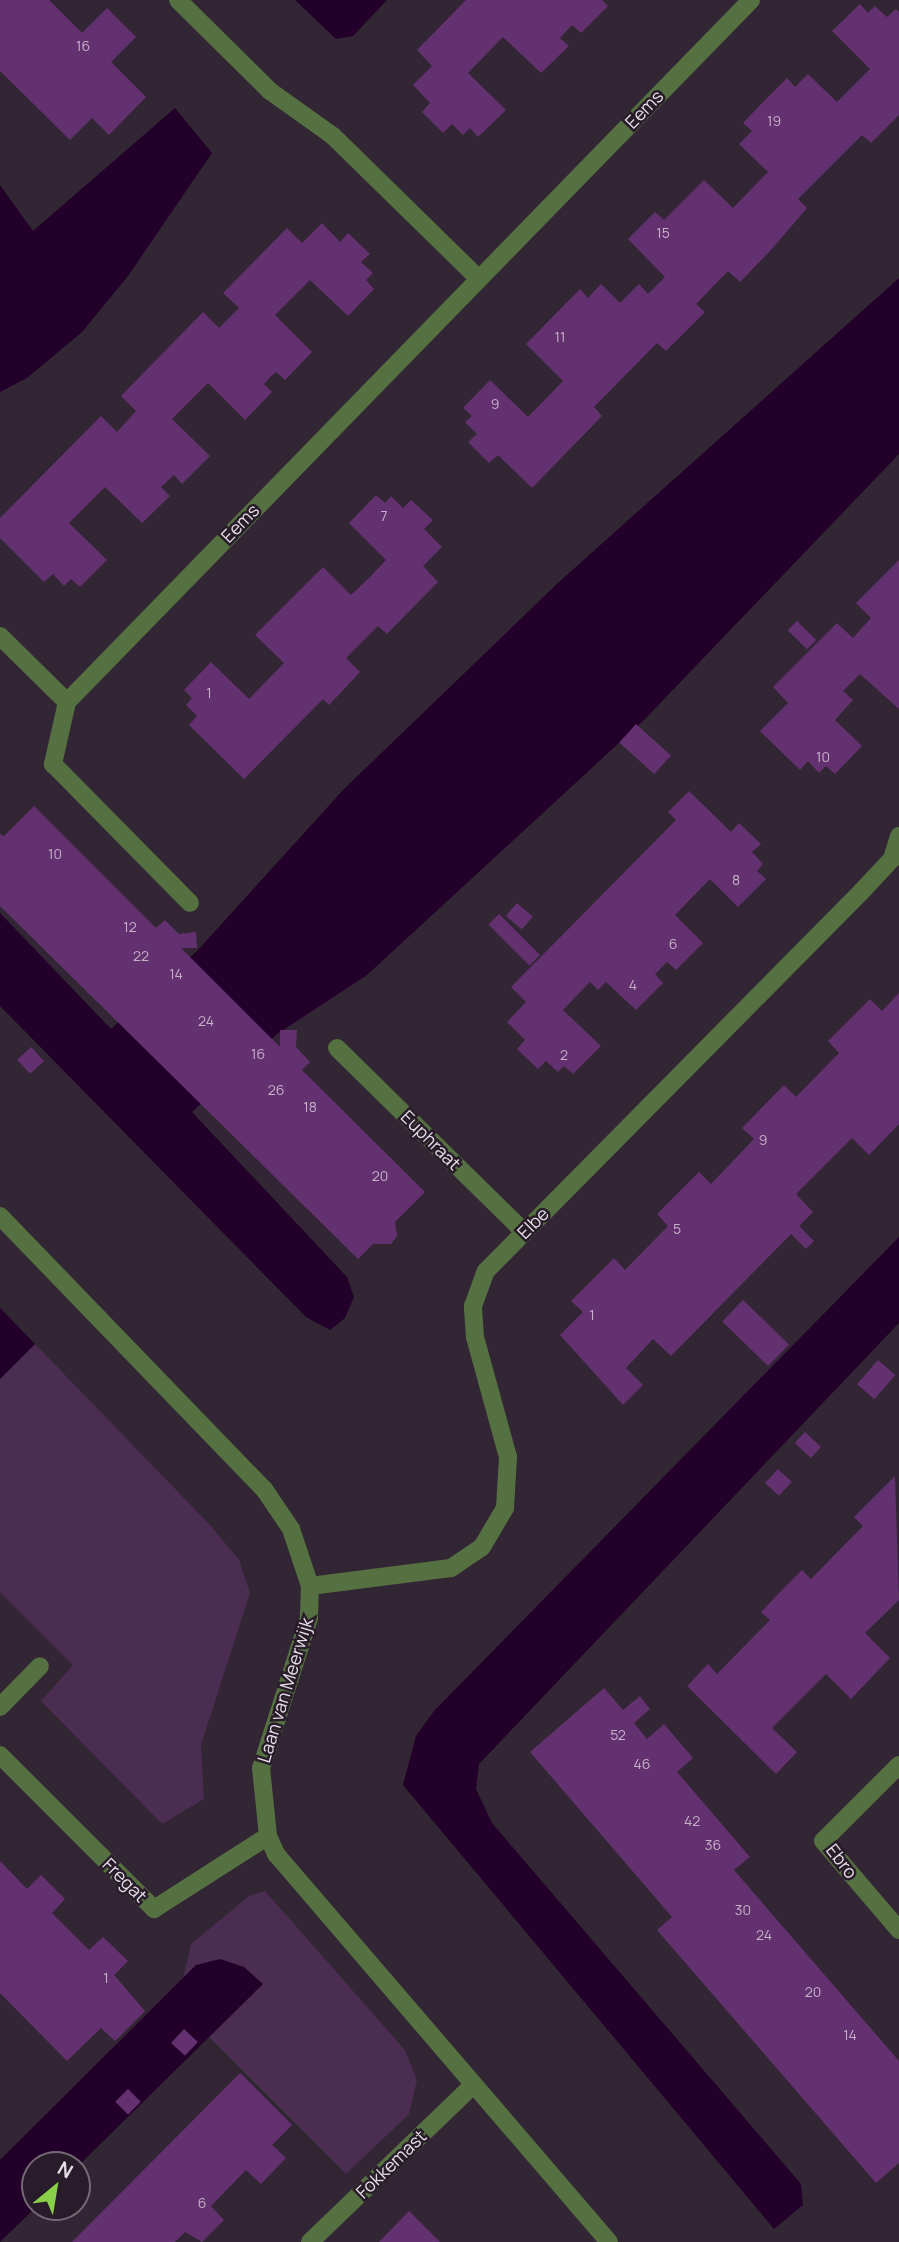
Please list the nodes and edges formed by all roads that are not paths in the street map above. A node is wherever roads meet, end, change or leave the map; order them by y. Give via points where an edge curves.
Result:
1 (178, 0) edge
2 (751, 0) edge
3 (478, 278) junction
4 (0, 636) edge
5 (67, 702) junction
6 (899, 836) edge
7 (190, 903) dead end
8 (337, 1048) dead end
9 (0, 1216) edge
10 (524, 1232) junction
11 (310, 1586) junction
12 (40, 1666) dead end
13 (0, 1707) edge
14 (0, 1755) edge
15 (899, 1765) edge
16 (268, 1836) junction
17 (899, 1930) edge
18 (473, 2085) junction
19 (310, 2242) edge
20 (609, 2242) edge

1 - 3 street via 271,91 332,136
2 - 3 street, Eems
3 - 5 street, Eems
4 - 5 street
5 - 7 street via 53,764
6 - 10 street, Elbe via 892,859 869,884
8 - 10 street, Euphraat
9 - 11 street, Laan van Meerwijk via 264,1489 291,1529
10 - 11 street, Elbe via 486,1271 473,1306 475,1337 508,1457 505,1508 482,1547 451,1568
11 - 16 street, Laan van Meerwijk via 309,1618 261,1768
12 - 13 street
14 - 16 street, Fregat via 154,1909
15 - 17 street, Ebro via 823,1841
16 - 18 street, Laan van Meerwijk via 294,1881
18 - 19 street, Fokkemast
18 - 20 street, Laan van Meerwijk

